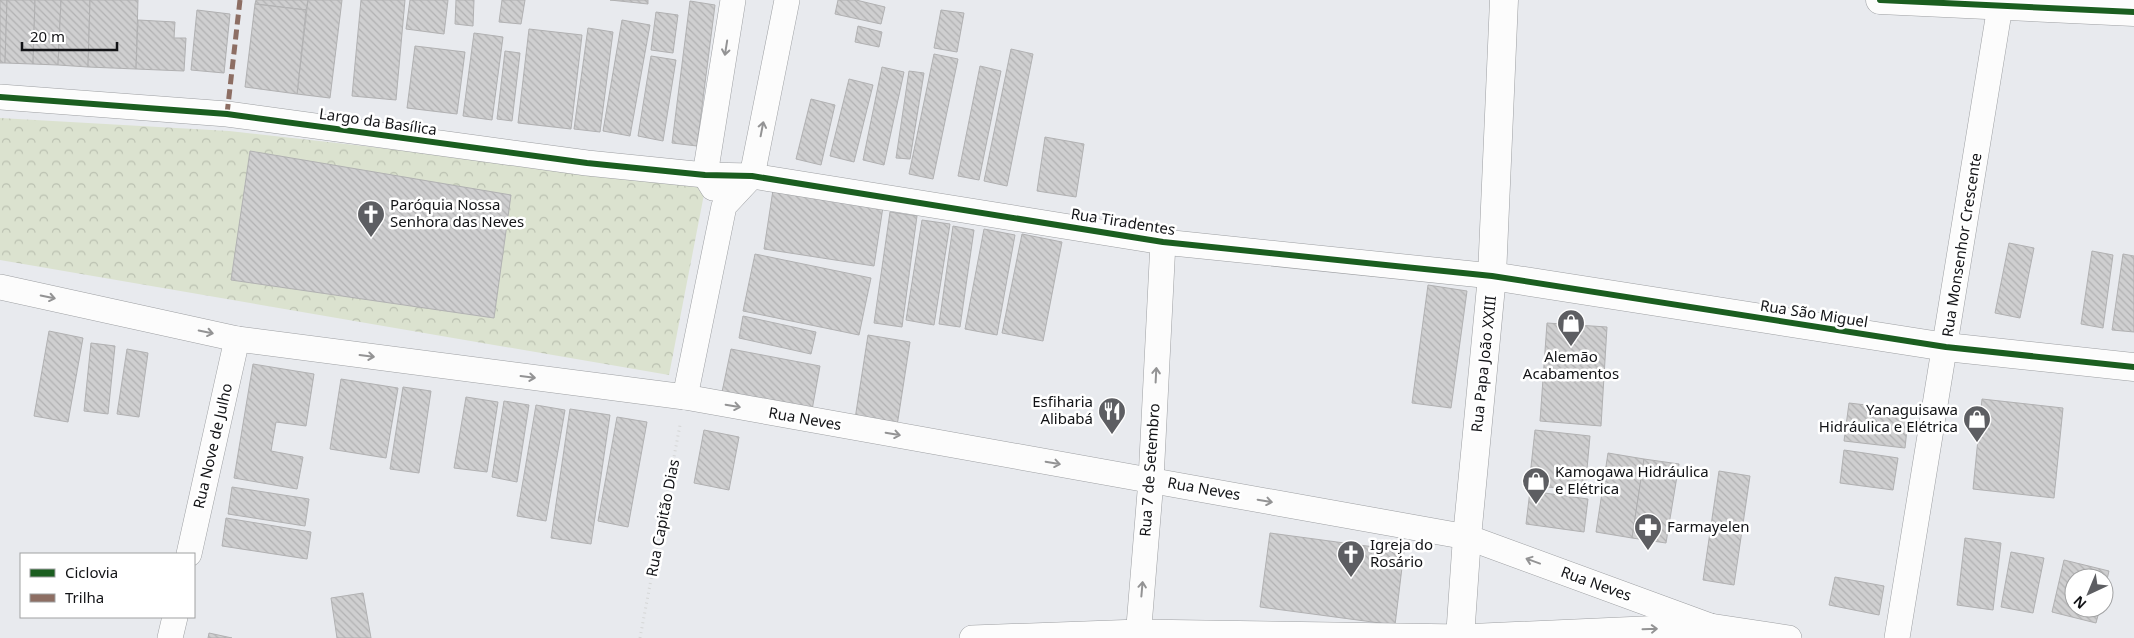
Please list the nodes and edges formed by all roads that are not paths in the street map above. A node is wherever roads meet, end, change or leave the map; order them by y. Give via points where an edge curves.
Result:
1 (733, 0) edge
2 (788, 0) edge
3 (1504, 0) edge
4 (1880, 0) edge
5 (2001, 4) edge
6 (2134, 12) edge
7 (0, 97) edge
8 (705, 175) junction
9 (752, 176) junction
10 (724, 206) junction
11 (1163, 242) junction
12 (1492, 276) junction
13 (0, 287) edge
14 (237, 339) junction
15 (1946, 348) junction
16 (2134, 367) edge
17 (685, 397) junction
18 (1151, 480) junction
19 (1467, 537) junction
20 (189, 553) edge
21 (175, 618) edge
22 (1710, 626) junction
23 (1138, 635) edge
24 (1460, 637) edge
25 (170, 638) edge
26 (972, 638) edge
27 (1790, 638) edge
28 (1897, 638) edge

1 -> 8 street
9 -> 2 street
3 - 12 street, Rua Papa João XXIII
4 - 5 street
5 - 6 street
5 - 15 street, Rua Monsenhor Crescente
7 - 8 street, Largo da Basílica via 226,114 587,163
8 - 9 street, Largo da Basílica
8 - 10 street
9 - 10 street
9 - 11 street, Rua Tiradentes
10 - 17 street
11 - 12 street, Rua Tiradentes
18 -> 11 street, Rua 7 de Setembro
12 - 15 street, Rua São Miguel
12 - 19 street, Rua Papa João XXIII
13 -> 14 street
14 -> 17 street
14 - 20 street, Rua Nove de Julho
15 - 16 street, Rua São Miguel
15 - 28 street, Rua Monsenhor Crescente
17 -> 18 street, Rua Neves
18 -> 19 street, Rua Neves
23 -> 18 street, Rua 7 de Setembro
22 -> 19 street, Rua Neves
19 - 24 street, Rua Papa João XXIII
21 - 25 street
24 -> 22 street
22 - 27 street
23 - 24 street
23 - 26 street

